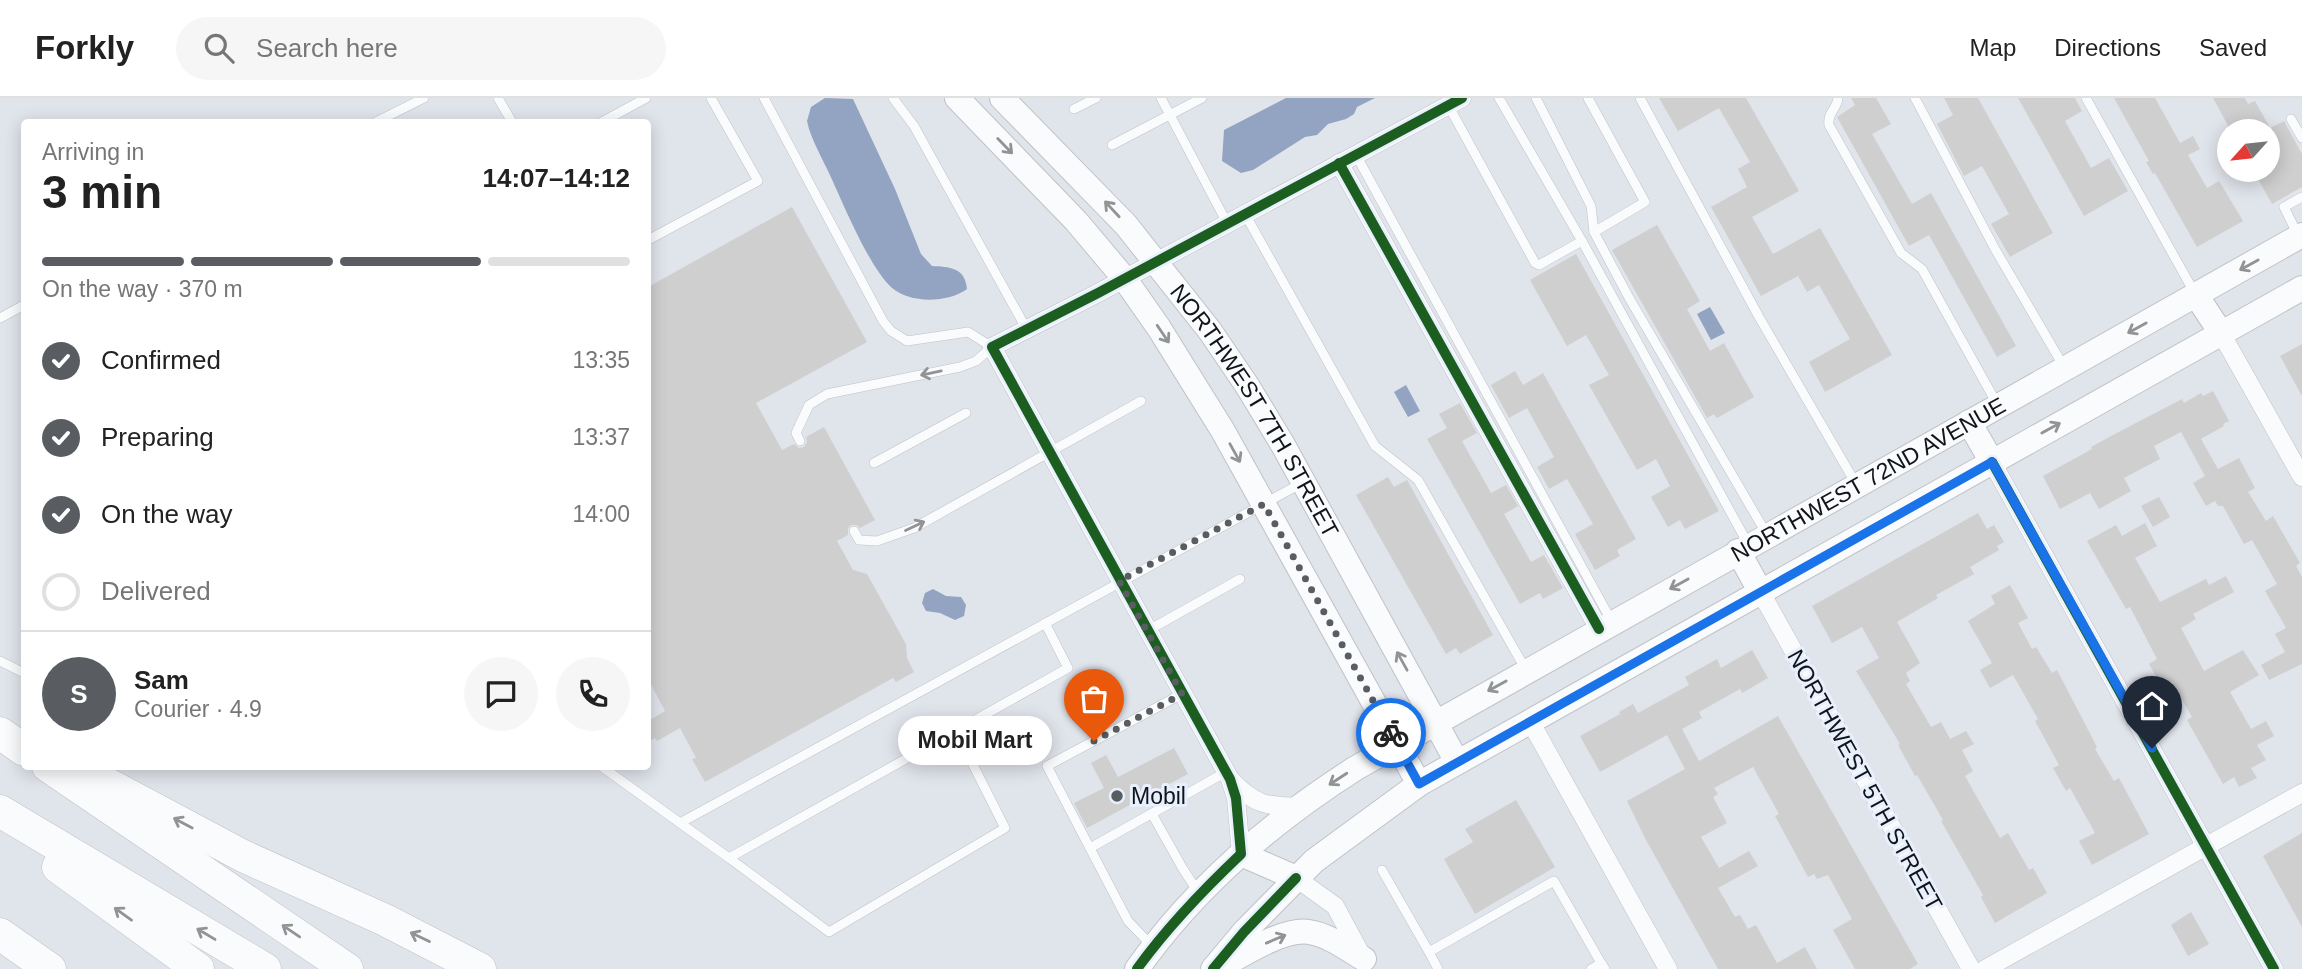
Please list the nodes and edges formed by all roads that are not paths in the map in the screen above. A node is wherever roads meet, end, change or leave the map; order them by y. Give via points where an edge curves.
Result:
1 (424, 98) edge
2 (498, 98) edge
3 (646, 98) edge
4 (711, 98) edge
5 (893, 98) edge
6 (957, 98) edge
7 (1002, 98) edge
8 (1096, 98) edge
9 (1161, 98) edge
10 (1202, 98) edge
11 (1499, 98) edge
12 (1536, 98) edge
13 (1588, 98) edge
14 (1640, 98) edge
15 (1838, 98) edge
16 (1915, 98) edge
17 (2086, 98) edge
18 (768, 99) edge
19 (1455, 102) edge
20 (1074, 109) dead end
21 (1170, 115) junction
22 (382, 119) edge
23 (510, 119) edge
24 (607, 119) edge
25 (2291, 119) dead end
26 (2302, 138) edge
27 (1112, 145) dead end
28 (1356, 155) junction
29 (1339, 163) junction
30 (2302, 197) edge
31 (1245, 214) junction
32 (1227, 223) junction
33 (1594, 232) junction
34 (2300, 236) edge
35 (651, 238) edge
36 (1582, 241) junction
37 (1157, 261) junction
38 (1124, 278) junction
39 (2302, 288) edge
40 (2196, 295) junction
41 (21, 307) edge
42 (0, 318) edge
43 (1027, 330) junction
44 (2221, 333) junction
45 (992, 346) junction
46 (2065, 369) junction
47 (1142, 401) dead end
48 (1998, 406) junction
49 (966, 413) dead end
50 (1969, 422) junction
51 (800, 441) dead end
52 (1050, 453) junction
53 (1992, 462) junction
54 (874, 463) dead end
55 (2302, 477) edge
56 (1303, 482) junction
57 (1856, 485) junction
58 (1264, 504) junction
59 (854, 531) dead end
60 (1751, 544) junction
61 (1240, 579) dead end
62 (1119, 581) junction
63 (1760, 591) junction
64 (1045, 623) junction
65 (1606, 625) junction
66 (1147, 631) junction
67 (0, 661) edge
68 (1526, 670) junction
69 (21, 672) edge
70 (1182, 694) junction
71 (1435, 721) junction
72 (1530, 721) junction
73 (956, 731) junction
74 (0, 733) edge
75 (21, 743) edge
76 (1396, 743) junction
77 (21, 748) edge
78 (1457, 762) junction
79 (54, 770) edge
80 (82, 770) edge
81 (607, 770) edge
82 (1228, 775) junction
83 (1419, 784) junction
84 (2302, 793) edge
85 (1298, 807) junction
86 (0, 811) edge
87 (1152, 814) junction
88 (680, 823) junction
89 (0, 825) edge
90 (2206, 846) junction
91 (1090, 848) junction
92 (1241, 853) junction
93 (729, 858) junction
94 (1382, 870) dead end
95 (1296, 878) junction
96 (1199, 893) junction
97 (0, 934) edge
98 (1153, 947) junction
99 (1429, 952) junction
100 (1366, 964) edge
101 (1603, 966) edge
102 (50, 969) edge
103 (198, 969) edge
104 (265, 969) edge
105 (347, 969) edge
106 (480, 969) edge
107 (1137, 969) edge
108 (1214, 969) edge
109 (1438, 969) edge
110 (1591, 969) edge
111 (1668, 969) edge
112 (1971, 969) edge
113 (1984, 969) edge
114 (2274, 969) edge

1 - 22 lane
2 - 23 lane
3 - 24 lane
4 - 35 lane via 758,181
5 - 43 lane via 914,126
6 -> 38 main road, NORTHWEST 7TH STREET via 1076,221
37 -> 7 main road, NORTHWEST 7TH STREET
8 - 20 lane
9 - 21 lane
10 - 21 lane
11 - 36 lane
12 - 33 lane via 1591,206
13 - 33 lane via 1645,202
14 - 57 lane
15 - 48 lane via 1829,125 1901,253 1922,269
16 - 46 lane
17 - 40 lane
18 - 45 lane via 891,331 908,341 968,332
19 - 28 street
19 - 36 lane via 1535,263 1539,265
21 - 27 lane
21 - 32 lane
25 - 26 lane
28 - 29 street
28 - 65 lane
29 - 31 street
29 - 65 street
30 - 34 lane via 2282,203
31 - 32 street
31 - 68 lane via 1375,446 1418,480
32 - 37 street
33 - 60 lane
34 -> 40 main road, NORTHWEST 72ND AVENUE
36 - 60 lane
37 - 38 street
37 - 56 main road, NORTHWEST 7TH STREET via 1248,387
38 - 43 street
38 -> 58 main road, NORTHWEST 7TH STREET via 1178,357
39 - 44 main road, NORTHWEST 72ND AVENUE
40 - 44 main road
40 -> 46 main road, NORTHWEST 72ND AVENUE
41 - 42 lane
43 - 45 street
53 -> 44 main road, NORTHWEST 72ND AVENUE
44 - 55 street
45 -> 51 lane via 976,361 960,367 827,394 809,405 796,433
45 - 52 street
46 - 48 main road, NORTHWEST 72ND AVENUE
47 - 52 lane
48 - 50 main road, NORTHWEST 72ND AVENUE
49 - 54 lane
50 - 53 main road
50 - 57 main road, NORTHWEST 72ND AVENUE
59 -> 52 lane via 859,540 877,541 914,528
52 - 62 street
53 - 63 main road, NORTHWEST 72ND AVENUE
53 - 90 street
56 - 58 lane
71 -> 56 main road, NORTHWEST 7TH STREET
57 - 60 main road, NORTHWEST 72ND AVENUE
58 - 62 lane
58 - 76 main road, NORTHWEST 7TH STREET
60 - 63 main road
60 -> 65 main road, NORTHWEST 72ND AVENUE
61 - 66 lane
62 - 64 lane
62 - 66 street
63 - 72 main road, NORTHWEST 72ND AVENUE
63 - 112 street, NORTHWEST 5TH STREET
64 - 73 lane via 1068,668
64 - 88 lane
65 - 68 main road, NORTHWEST 72ND AVENUE
66 - 70 street
67 - 69 lane
68 -> 71 main road, NORTHWEST 72ND AVENUE
70 - 82 street
70 - 91 lane via 1046,766
71 - 76 main road, NORTHWEST 72ND AVENUE
71 - 78 main road, NORTHWEST 7TH STREET
72 - 78 main road, NORTHWEST 72ND AVENUE
72 - 111 street
73 - 93 lane
73 - 93 lane via 1005,828 829,932
74 - 75 highway
74 - 77 highway
76 - 83 main road, NORTHWEST 7TH STREET
76 -> 85 main road, NORTHWEST 72ND AVENUE
78 - 83 main road, NORTHWEST 72ND AVENUE
105 -> 79 highway
106 -> 80 highway via 243,856
81 - 88 lane
82 - 85 street via 1245,795 1263,805
82 - 87 lane
82 - 92 street via 1236,798
83 - 95 main road, NORTHWEST 72ND AVENUE via 1333,845
84 - 90 street
85 - 92 main road, NORTHWEST 72ND AVENUE
104 -> 86 highway
87 - 91 lane
87 - 96 lane
88 - 93 lane
103 -> 89 highway
90 - 113 street
90 - 114 street
91 - 98 lane via 1128,922
92 - 95 main road
92 - 96 main road, NORTHWEST 72ND AVENUE
94 - 99 lane
95 - 100 street via 1335,905
95 - 108 main road, NORTHWEST 72ND AVENUE
96 - 98 main road, NORTHWEST 72ND AVENUE
97 - 102 highway
98 - 107 main road, NORTHWEST 72ND AVENUE
99 - 101 lane via 1554,881
99 - 109 lane
108 -> 100 main road via 1300,931 1327,937
101 - 110 lane

